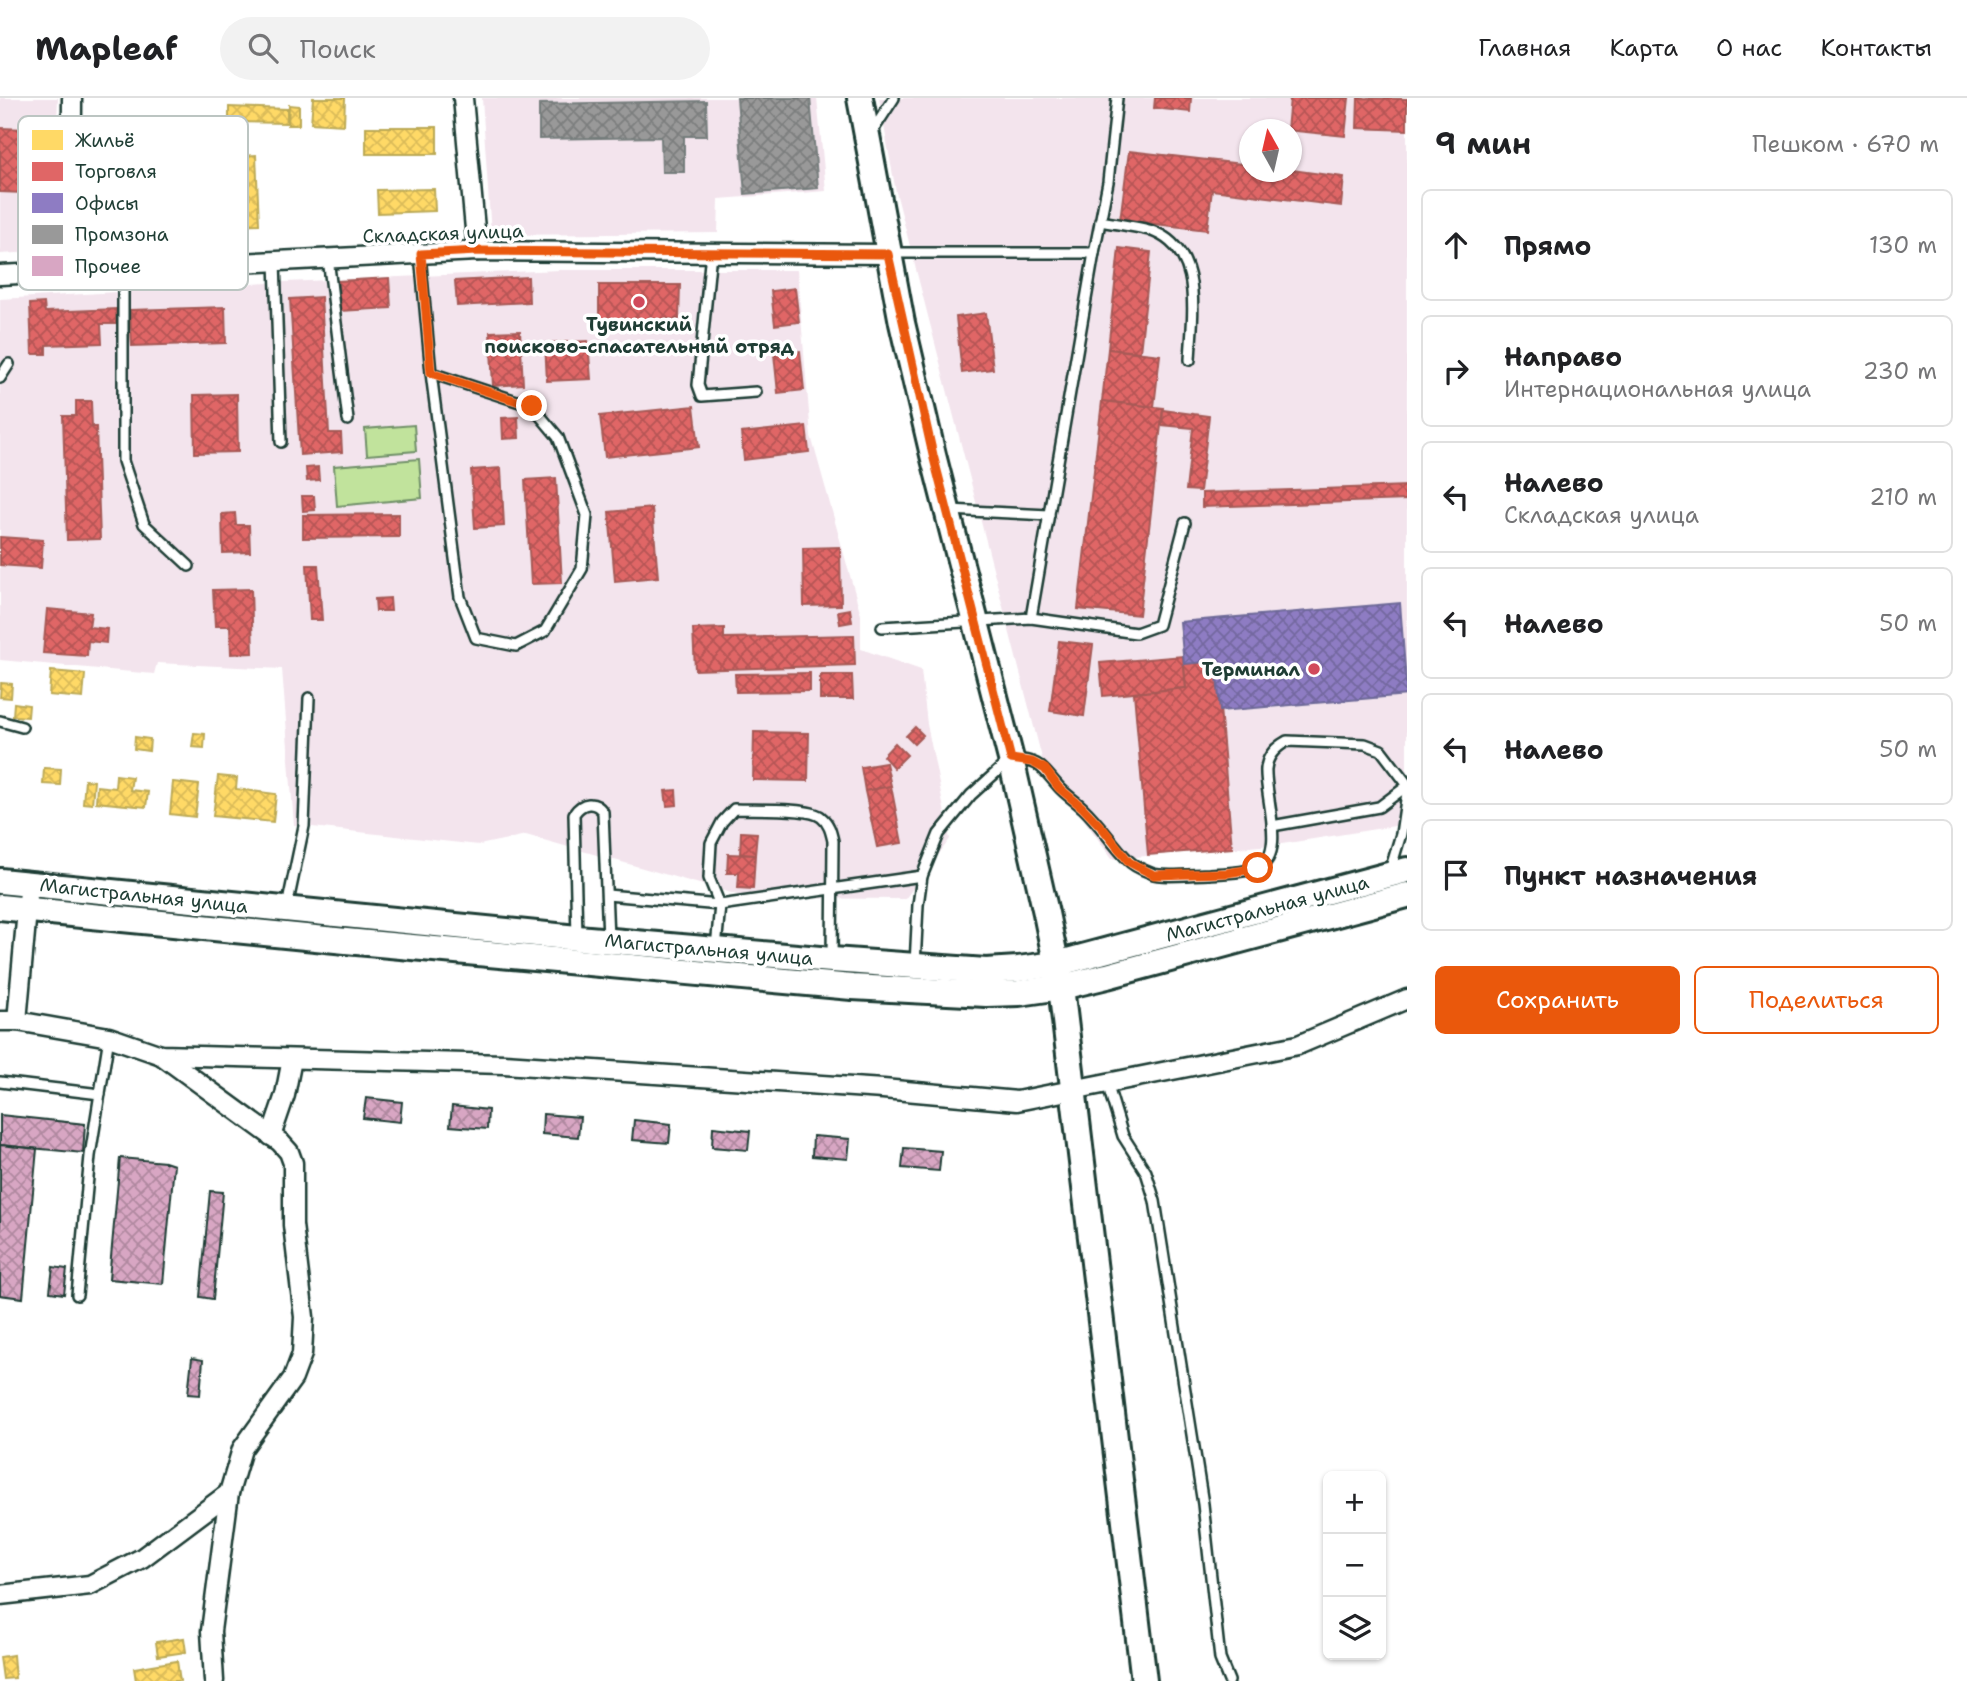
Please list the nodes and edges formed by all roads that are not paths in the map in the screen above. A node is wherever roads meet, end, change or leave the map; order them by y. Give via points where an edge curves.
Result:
1 (72, 98) edge
2 (463, 98) edge
3 (860, 98) edge
4 (894, 98) edge
5 (1117, 98) edge
6 (72, 116) edge
7 (868, 139) junction
8 (1100, 221) junction
9 (477, 251) junction
10 (711, 252) junction
11 (1094, 253) junction
12 (421, 254) junction
13 (888, 254) junction
14 (328, 258) junction
15 (275, 261) junction
16 (248, 262) edge
17 (18, 274) edge
18 (0, 275) edge
19 (123, 290) edge
20 (1191, 360) dead end
21 (9, 363) dead end
22 (431, 373) junction
23 (0, 378) edge
24 (756, 392) dead end
25 (348, 420) dead end
26 (281, 442) dead end
27 (947, 509) junction
28 (1049, 514) junction
29 (1185, 523) dead end
30 (189, 566) dead end
31 (1031, 618) junction
32 (977, 622) junction
33 (882, 627) dead end
34 (309, 698) dead end
35 (0, 721) edge
36 (22, 727) dead end
37 (1011, 759) junction
38 (1407, 785) edge
39 (1407, 793) edge
40 (1272, 826) junction
41 (922, 876) junction
42 (0, 881) edge
43 (29, 884) junction
44 (1402, 884) edge
45 (833, 889) junction
46 (607, 895) junction
47 (720, 905) junction
48 (0, 906) edge
49 (27, 909) junction
50 (287, 909) junction
51 (577, 938) junction
52 (608, 941) junction
53 (716, 950) junction
54 (832, 960) junction
55 (915, 967) junction
56 (1058, 975) junction
57 (1407, 999) edge
58 (9, 1021) edge
59 (108, 1037) junction
60 (161, 1055) junction
61 (292, 1059) junction
62 (0, 1082) edge
63 (1107, 1083) junction
64 (1073, 1090) junction
65 (100, 1094) junction
66 (271, 1136) junction
67 (77, 1295) dead end
68 (229, 1493) junction
69 (0, 1595) edge
70 (214, 1681) edge
71 (1144, 1681) edge
72 (1229, 1681) edge

1 - 6 street
2 - 9 street
3 - 7 main road
4 - 7 lane
5 - 8 lane
7 - 13 main road
8 - 11 lane
8 - 20 lane via 1151,231 1175,245 1194,293
9 - 10 street, Складская улица
9 - 12 street, Складская улица
10 - 13 street, Складская улица
10 - 24 lane via 698,385 702,396
11 - 13 lane
11 - 28 lane
12 - 14 street, Складская улица
12 - 22 lane
13 - 27 main road
14 - 15 street, Складская улица
14 - 25 lane
15 - 16 street, Складская улица
15 - 26 lane
17 - 18 street, Складская улица
19 - 30 lane via 123,461 144,524
21 - 23 lane
22 - 22 lane via 460,597 476,638 516,646 545,631 582,569 587,515 558,437 532,406
27 - 28 lane
27 - 32 main road
28 - 31 lane
29 - 31 lane via 1158,625 1136,633
31 - 32 lane
32 - 33 lane
32 - 37 main road
34 - 50 lane via 303,826
35 - 36 lane
37 - 40 lane via 1045,769 1129,862 1154,875 1258,868 1268,861
37 - 41 lane via 939,834
37 - 56 main road
38 - 40 lane via 1379,807
38 - 40 lane via 1381,750 1365,744 1287,741 1275,747 1266,769
39 - 44 lane via 1392,864
41 - 45 lane
41 - 55 lane
42 - 43 main road, Магистральная улица
43 - 49 street
43 - 50 main road, Магистральная улица
44 - 56 main road, Магистральная улица via 1121,973
45 - 47 lane
45 - 47 lane via 833,841 821,816 734,809 711,843 709,878
45 - 54 lane
46 - 47 lane
46 - 51 lane via 603,812 595,804 583,804 574,814
46 - 52 lane
47 - 53 lane
48 - 49 main road, Магистральная улица
49 - 56 main road, Магистральная улица via 852,987 986,995 1019,993
49 - 58 street
50 - 51 main road, Магистральная улица
51 - 52 main road, Магистральная улица
52 - 53 main road, Магистральная улица
53 - 54 main road, Магистральная улица
54 - 55 main road, Магистральная улица
55 - 56 main road, Магистральная улица via 1018,969
56 - 64 main road
57 - 63 street via 1298,1045
58 - 59 street
59 - 60 street
59 - 65 lane
60 - 61 street
60 - 66 street
61 - 64 street via 504,1064 1017,1101
61 - 66 street
62 - 65 lane
63 - 64 street
63 - 72 lane via 1123,1136 1146,1172 1155,1201 1203,1504 1220,1659
64 - 71 main road
65 - 67 lane
66 - 68 street via 289,1152 293,1163 293,1225 304,1317 302,1354 293,1378 242,1449
68 - 69 street via 142,1559 90,1585
68 - 70 street via 211,1630

